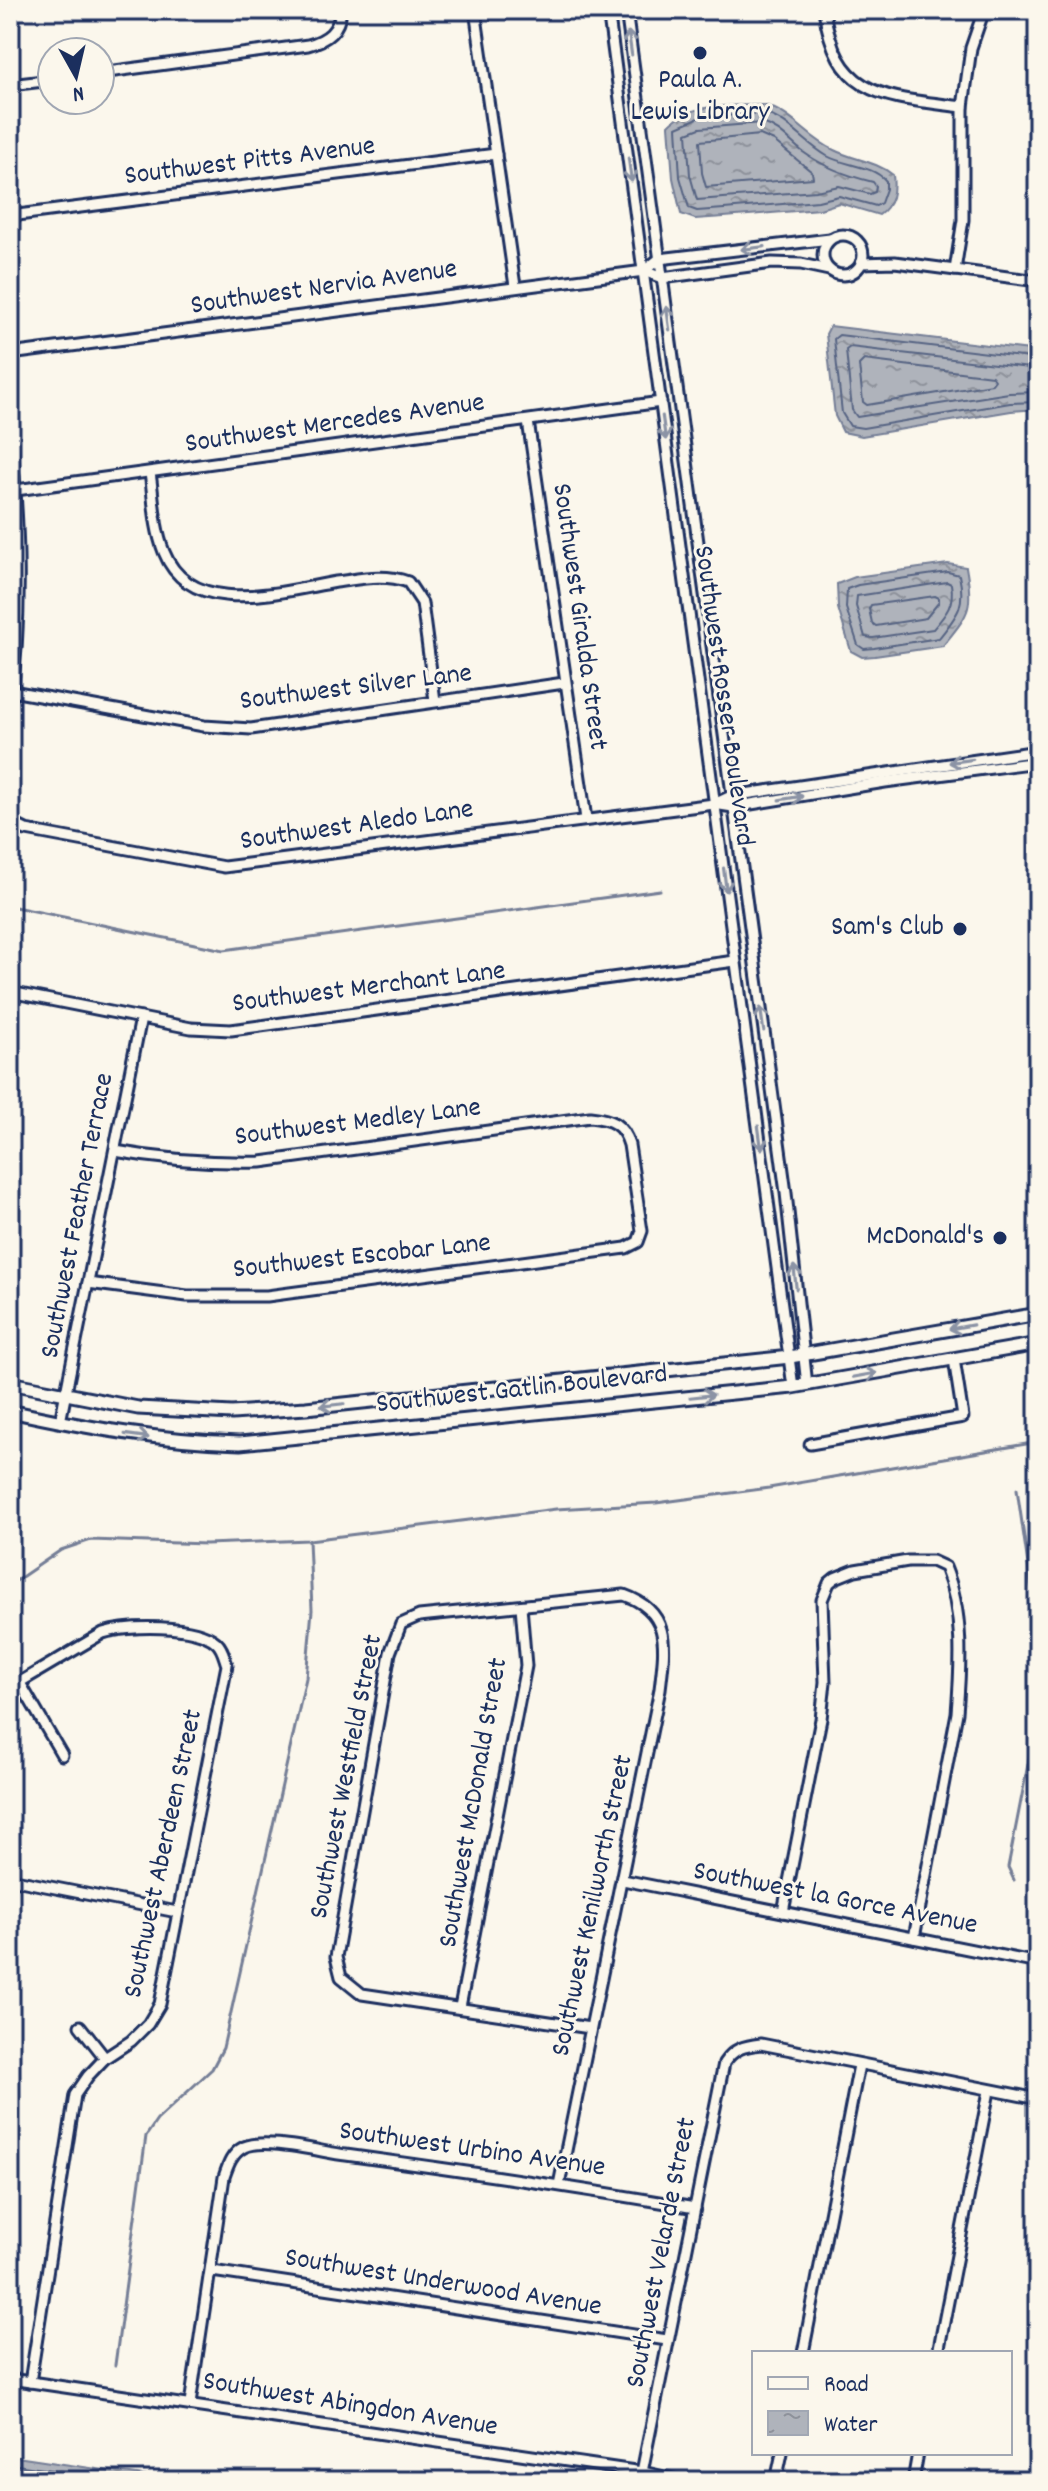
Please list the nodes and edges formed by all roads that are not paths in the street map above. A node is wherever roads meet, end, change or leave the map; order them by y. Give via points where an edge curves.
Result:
1 (341, 10) edge
2 (475, 10) edge
3 (608, 10) edge
4 (626, 10) edge
5 (824, 10) edge
6 (984, 10) edge
7 (116, 71) edge
8 (36, 82) edge
9 (10, 85) edge
10 (963, 107) junction
11 (496, 154) junction
12 (10, 216) edge
13 (830, 239) junction
14 (862, 251) junction
15 (659, 259) junction
16 (895, 262) junction
17 (861, 263) junction
18 (829, 270) junction
19 (955, 270) junction
20 (644, 271) junction
21 (662, 278) junction
22 (1038, 281) edge
23 (515, 286) junction
24 (10, 354) edge
25 (661, 402) junction
26 (528, 421) junction
27 (10, 432) edge
28 (150, 473) junction
29 (16, 490) junction
30 (564, 683) junction
31 (12, 691) junction
32 (435, 701) junction
33 (10, 706) edge
34 (1038, 751) edge
35 (1038, 762) edge
36 (731, 796) junction
37 (714, 804) junction
38 (733, 807) junction
39 (586, 819) junction
40 (10, 822) edge
41 (735, 961) junction
42 (10, 992) edge
43 (141, 1018) junction
44 (115, 1151) junction
45 (638, 1242) joint
46 (88, 1283) junction
47 (1038, 1314) edge
48 (1038, 1344) edge
49 (803, 1355) junction
50 (790, 1357) junction
51 (954, 1359) junction
52 (10, 1383) edge
53 (807, 1385) junction
54 (793, 1387) junction
55 (66, 1394) junction
56 (10, 1411) edge
57 (60, 1422) junction
58 (810, 1444) dead end
59 (521, 1606) junction
60 (15, 1686) edge
61 (62, 1755) dead end
62 (10, 1879) edge
63 (623, 1880) junction
64 (177, 1912) junction
65 (783, 1912) junction
66 (914, 1938) junction
67 (1038, 1963) edge
68 (460, 2007) junction
69 (80, 2026) dead end
70 (590, 2028) junction
71 (105, 2058) junction
72 (859, 2065) junction
73 (989, 2091) junction
74 (1038, 2099) edge
75 (559, 2185) junction
76 (695, 2208) junction
77 (212, 2271) junction
78 (667, 2340) junction
79 (803, 2351) edge
80 (938, 2351) edge
81 (10, 2379) edge
82 (30, 2382) junction
83 (190, 2404) junction
84 (782, 2455) edge
85 (918, 2455) edge
86 (642, 2472) junction
87 (683, 2481) edge
88 (776, 2481) edge
89 (913, 2481) edge

1 - 7 street via 335,31 308,45
2 - 11 street
3 -> 20 street, Southwest Rosser Boulevard
15 -> 4 street, Southwest Rosser Boulevard
5 - 10 street via 835,55 848,74 889,97
6 - 10 street via 971,48
8 - 9 street
10 - 19 street via 963,220
11 - 12 street, Southwest Pitts Avenue
11 - 23 street
13 - 14 street via 850,237
13 -> 15 street
13 - 18 street via 822,254
14 - 16 street
14 - 17 street
15 - 20 street
15 - 21 street, Southwest Rosser Boulevard
16 - 17 street
16 - 19 street
17 - 18 street via 845,275
18 - 21 street via 772,263
19 - 22 street
20 - 21 street
20 - 23 street, Southwest Nervia Avenue
20 - 25 street, Southwest Rosser Boulevard
36 -> 21 street, Southwest Rosser Boulevard
23 - 24 street, Southwest Nervia Avenue
25 - 26 street, Southwest Mercedes Avenue
25 -> 37 street, Southwest Rosser Boulevard
26 - 28 street, Southwest Mercedes Avenue
26 - 30 street, Southwest Giralda Street
27 - 29 street
28 - 29 street, Southwest Mercedes Avenue
28 - 32 street via 166,557 185,581 206,591 240,596 370,577 408,582 422,603
29 - 31 street via 18,607
30 - 32 street, Southwest Silver Lane
30 - 39 street, Southwest Giralda Street
31 - 32 street, Southwest Silver Lane via 204,726 251,729
31 - 33 street
34 -> 36 street, Southwest Aledo Lane
38 -> 35 street, Southwest Aledo Lane
36 - 37 street, Southwest Aledo Lane
36 - 38 street, Southwest Rosser Boulevard
37 - 38 street, Southwest Aledo Lane
37 - 39 street, Southwest Aledo Lane
37 -> 41 street, Southwest Rosser Boulevard
49 -> 38 street, Southwest Rosser Boulevard
39 - 40 street, Southwest Aledo Lane via 224,867 26,830
41 - 43 street, Southwest Merchant Lane via 254,1028 212,1030
41 -> 50 street, Southwest Rosser Boulevard
42 - 43 street, Southwest Merchant Lane
43 - 44 street, Southwest Feather Terrace
44 - 45 street, Southwest Medley Lane via 190,1162 261,1162 590,1117 607,1119 619,1125 629,1145 642,1231
44 - 46 street, Southwest Feather Terrace
45 - 46 street, Southwest Escobar Lane via 626,1248 267,1296 187,1296
46 - 55 street, Southwest Feather Terrace
47 -> 49 main road, Southwest Gatlin Boulevard
48 - 51 main road, Southwest Gatlin Boulevard
49 - 50 main road, Southwest Gatlin Boulevard
49 - 53 street, Southwest Rosser Boulevard
50 - 54 street, Southwest Rosser Boulevard
50 -> 55 main road, Southwest Gatlin Boulevard via 232,1413 138,1408
53 -> 51 main road, Southwest Gatlin Boulevard
51 - 58 street via 963,1417
52 - 55 main road, Southwest Gatlin Boulevard
53 - 54 main road, Southwest Gatlin Boulevard
57 -> 54 main road, Southwest Gatlin Boulevard via 133,1436 240,1443
55 - 57 street, Southwest Feather Terrace
56 - 57 main road, Southwest Gatlin Boulevard
59 - 63 street, Southwest Kenilworth Street via 624,1595 656,1614 663,1635 660,1689
59 - 68 street, Southwest McDonald Street via 526,1666
59 - 68 street, Southwest Westfield Street via 419,1616 401,1624 390,1653 336,1957 341,1977 362,1994
60 - 61 street
60 - 64 street, Southwest Aberdeen Street via 118,1628 198,1633 223,1651 227,1665
62 - 64 street
63 - 65 street, Southwest la Gorce Avenue
63 - 70 street, Southwest Kenilworth Street
64 - 71 street, Southwest Aberdeen Street via 160,2004 131,2041
65 - 66 street, Southwest la Gorce Avenue
65 - 66 street via 821,1719 826,1668 822,1600 829,1583 855,1570 932,1561 945,1567 954,1588 960,1681
66 - 67 street, Southwest la Gorce Avenue
68 - 70 street
69 - 71 street
70 - 75 street, Southwest Kenilworth Street
71 - 82 street, Southwest Aberdeen Street via 75,2095 71,2110
72 - 73 street
72 - 76 street, Southwest Velarde Street via 761,2044 737,2049 724,2063
72 - 79 street
73 - 74 street
73 - 80 street
75 - 76 street, Southwest Urbino Avenue
75 - 77 street, Southwest Urbino Avenue via 272,2145 243,2147 224,2177
76 - 78 street, Southwest Velarde Street
77 - 78 street, Southwest Underwood Avenue
77 - 83 street
78 - 86 street, Southwest Velarde Street
81 - 82 street, Southwest Abingdon Avenue
82 - 83 street, Southwest Abingdon Avenue
83 - 86 street, Southwest Abingdon Avenue
84 - 88 street
85 - 89 street
86 - 87 street, Southwest Abingdon Avenue

